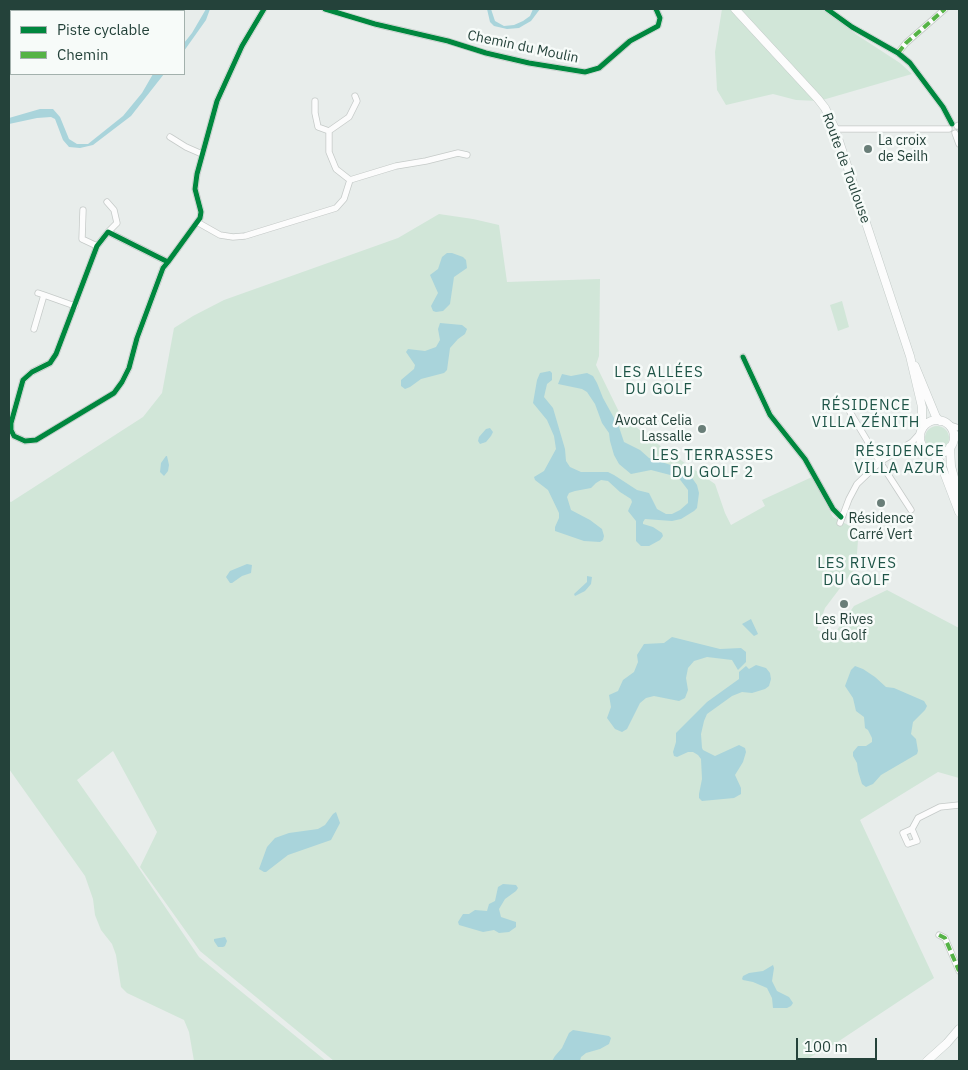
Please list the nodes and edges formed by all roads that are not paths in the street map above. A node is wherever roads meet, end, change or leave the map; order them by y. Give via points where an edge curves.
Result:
1 (264, 9) edge
2 (325, 9) edge
3 (656, 9) edge
4 (735, 9) edge
5 (827, 9) edge
6 (945, 9) edge
7 (898, 52) junction
8 (356, 96) dead end
9 (316, 101) dead end
10 (954, 126) edge
11 (835, 129) junction
12 (329, 130) junction
13 (170, 137) dead end
14 (959, 144) edge
15 (202, 154) junction
16 (467, 155) dead end
17 (350, 180) junction
18 (107, 202) dead end
19 (83, 210) dead end
20 (197, 222) junction
21 (108, 232) junction
22 (97, 246) junction
23 (168, 262) junction
24 (74, 306) junction
25 (34, 329) dead end
26 (910, 356) junction
27 (743, 357) dead end
28 (847, 407) dead end
29 (944, 422) junction
30 (959, 428) edge
31 (922, 430) junction
32 (959, 434) edge
33 (952, 444) junction
34 (900, 450) junction
35 (929, 452) junction
36 (880, 462) junction
37 (959, 496) edge
38 (911, 510) dead end
39 (959, 512) edge
40 (959, 805) edge
41 (912, 829) dead end
42 (939, 934) dead end
43 (959, 971) edge
44 (959, 1029) edge
45 (927, 1061) edge

1 - 15 street via 224,83
2 - 3 street, Chemin du Moulin via 486,54 586,72 599,68 630,41 658,26 660,18
4 - 11 main road, Route de Toulouse via 818,99
5 - 7 street
6 - 7 street
7 - 10 street via 926,84
8 - 12 street via 357,101 348,117
9 - 12 street via 318,126
10 - 11 street
10 - 14 street via 952,133 955,133
11 - 26 main road, Route de Toulouse
12 - 17 street via 332,160 336,169
13 - 15 street
15 - 20 street via 195,189 201,212
16 - 17 street via 458,153 396,166
17 - 20 street via 344,199 336,208 245,236 220,235
18 - 21 street via 114,210 117,223
19 - 22 street via 82,239
20 - 23 street
21 - 22 street
21 - 23 street
22 - 24 street
23 - 24 street via 137,338 129,368 114,393 36,440 25,441 14,436 11,430 23,380 53,358
24 - 25 street via 41,294
26 - 29 main road, Route de Toulouse via 936,416
26 - 31 main road, Route de Toulouse via 922,407
27 - 36 street via 770,415 805,459 841,520 857,484
28 - 36 street
29 - 30 street
29 - 31 main road via 928,423
29 - 33 main road via 952,430
31 - 34 street
31 - 35 main road via 920,440
32 - 33 street
33 - 35 main road via 944,452
33 - 37 main road via 951,466
34 - 35 street via 915,447
34 - 36 street
35 - 39 main road via 940,462
36 - 38 street
40 - 41 street via 940,807 918,818
42 - 43 street via 945,938
44 - 45 main road

